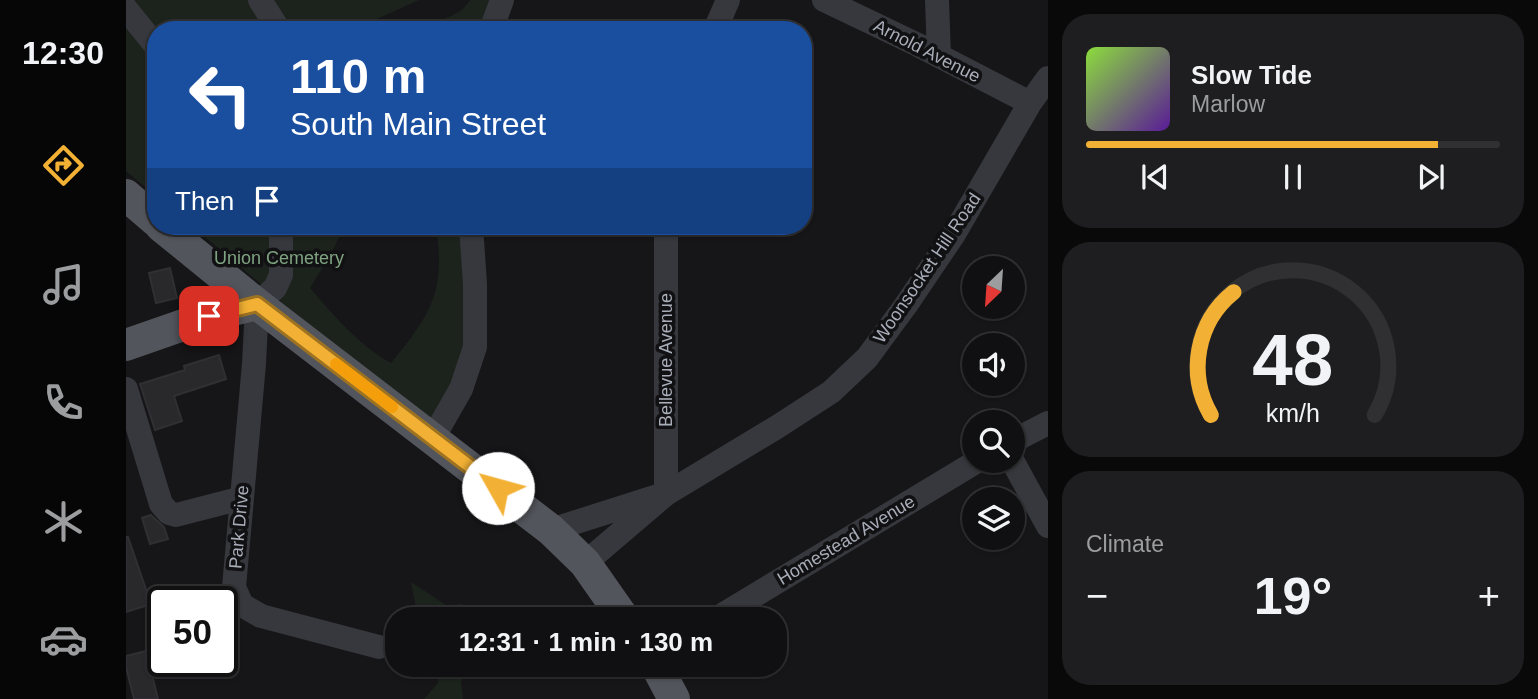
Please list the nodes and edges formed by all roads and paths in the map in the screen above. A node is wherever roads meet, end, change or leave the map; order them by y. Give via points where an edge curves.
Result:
1 (260, 0) edge
2 (502, 0) edge
3 (728, 0) edge
4 (824, 0) edge
5 (937, 0) edge
6 (126, 9) edge
7 (273, 21) edge
8 (494, 21) edge
9 (719, 21) edge
10 (147, 35) edge
11 (939, 56) junction
12 (1048, 78) edge
13 (1030, 103) junction
14 (126, 195) edge
15 (147, 213) edge
16 (172, 235) edge
17 (281, 235) edge
18 (472, 235) edge
19 (666, 235) edge
20 (257, 304) junction
21 (126, 345) edge
22 (126, 389) edge
23 (1048, 423) edge
24 (1025, 435) edge
25 (433, 438) junction
26 (962, 470) edge
27 (1019, 473) edge
28 (666, 494) junction
29 (242, 498) junction
30 (1048, 526) edge
31 (551, 530) junction
32 (586, 563) junction
33 (616, 607) edge
34 (736, 607) edge
35 (379, 647) dead end
36 (662, 677) edge
37 (674, 699) edge

1 - 7 street
2 - 8 street
3 - 9 street
4 - 11 street, Arnold Avenue
5 - 11 street
6 - 10 street
11 - 13 street, Arnold Avenue
12 - 13 street, Woonsocket Hill Road
13 - 28 street, Woonsocket Hill Road via 954,234 867,358 831,391
14 - 15 main road
16 - 20 main road
17 - 20 street via 281,275 275,288
18 - 25 street via 475,347 461,389
19 - 28 street, Bellevue Avenue
20 - 21 main road
20 - 25 main road
20 - 29 street, Park Drive
22 - 29 street via 162,504 169,513
23 - 24 street
25 - 31 main road
26 - 34 street, Homestead Avenue
27 - 30 street
28 - 31 street, Woonsocket Hill Road
28 - 32 street, Woonsocket Hill Road
29 - 35 street, Park Drive via 234,587 242,605 261,616
31 - 32 main road
32 - 33 main road
36 - 37 main road

